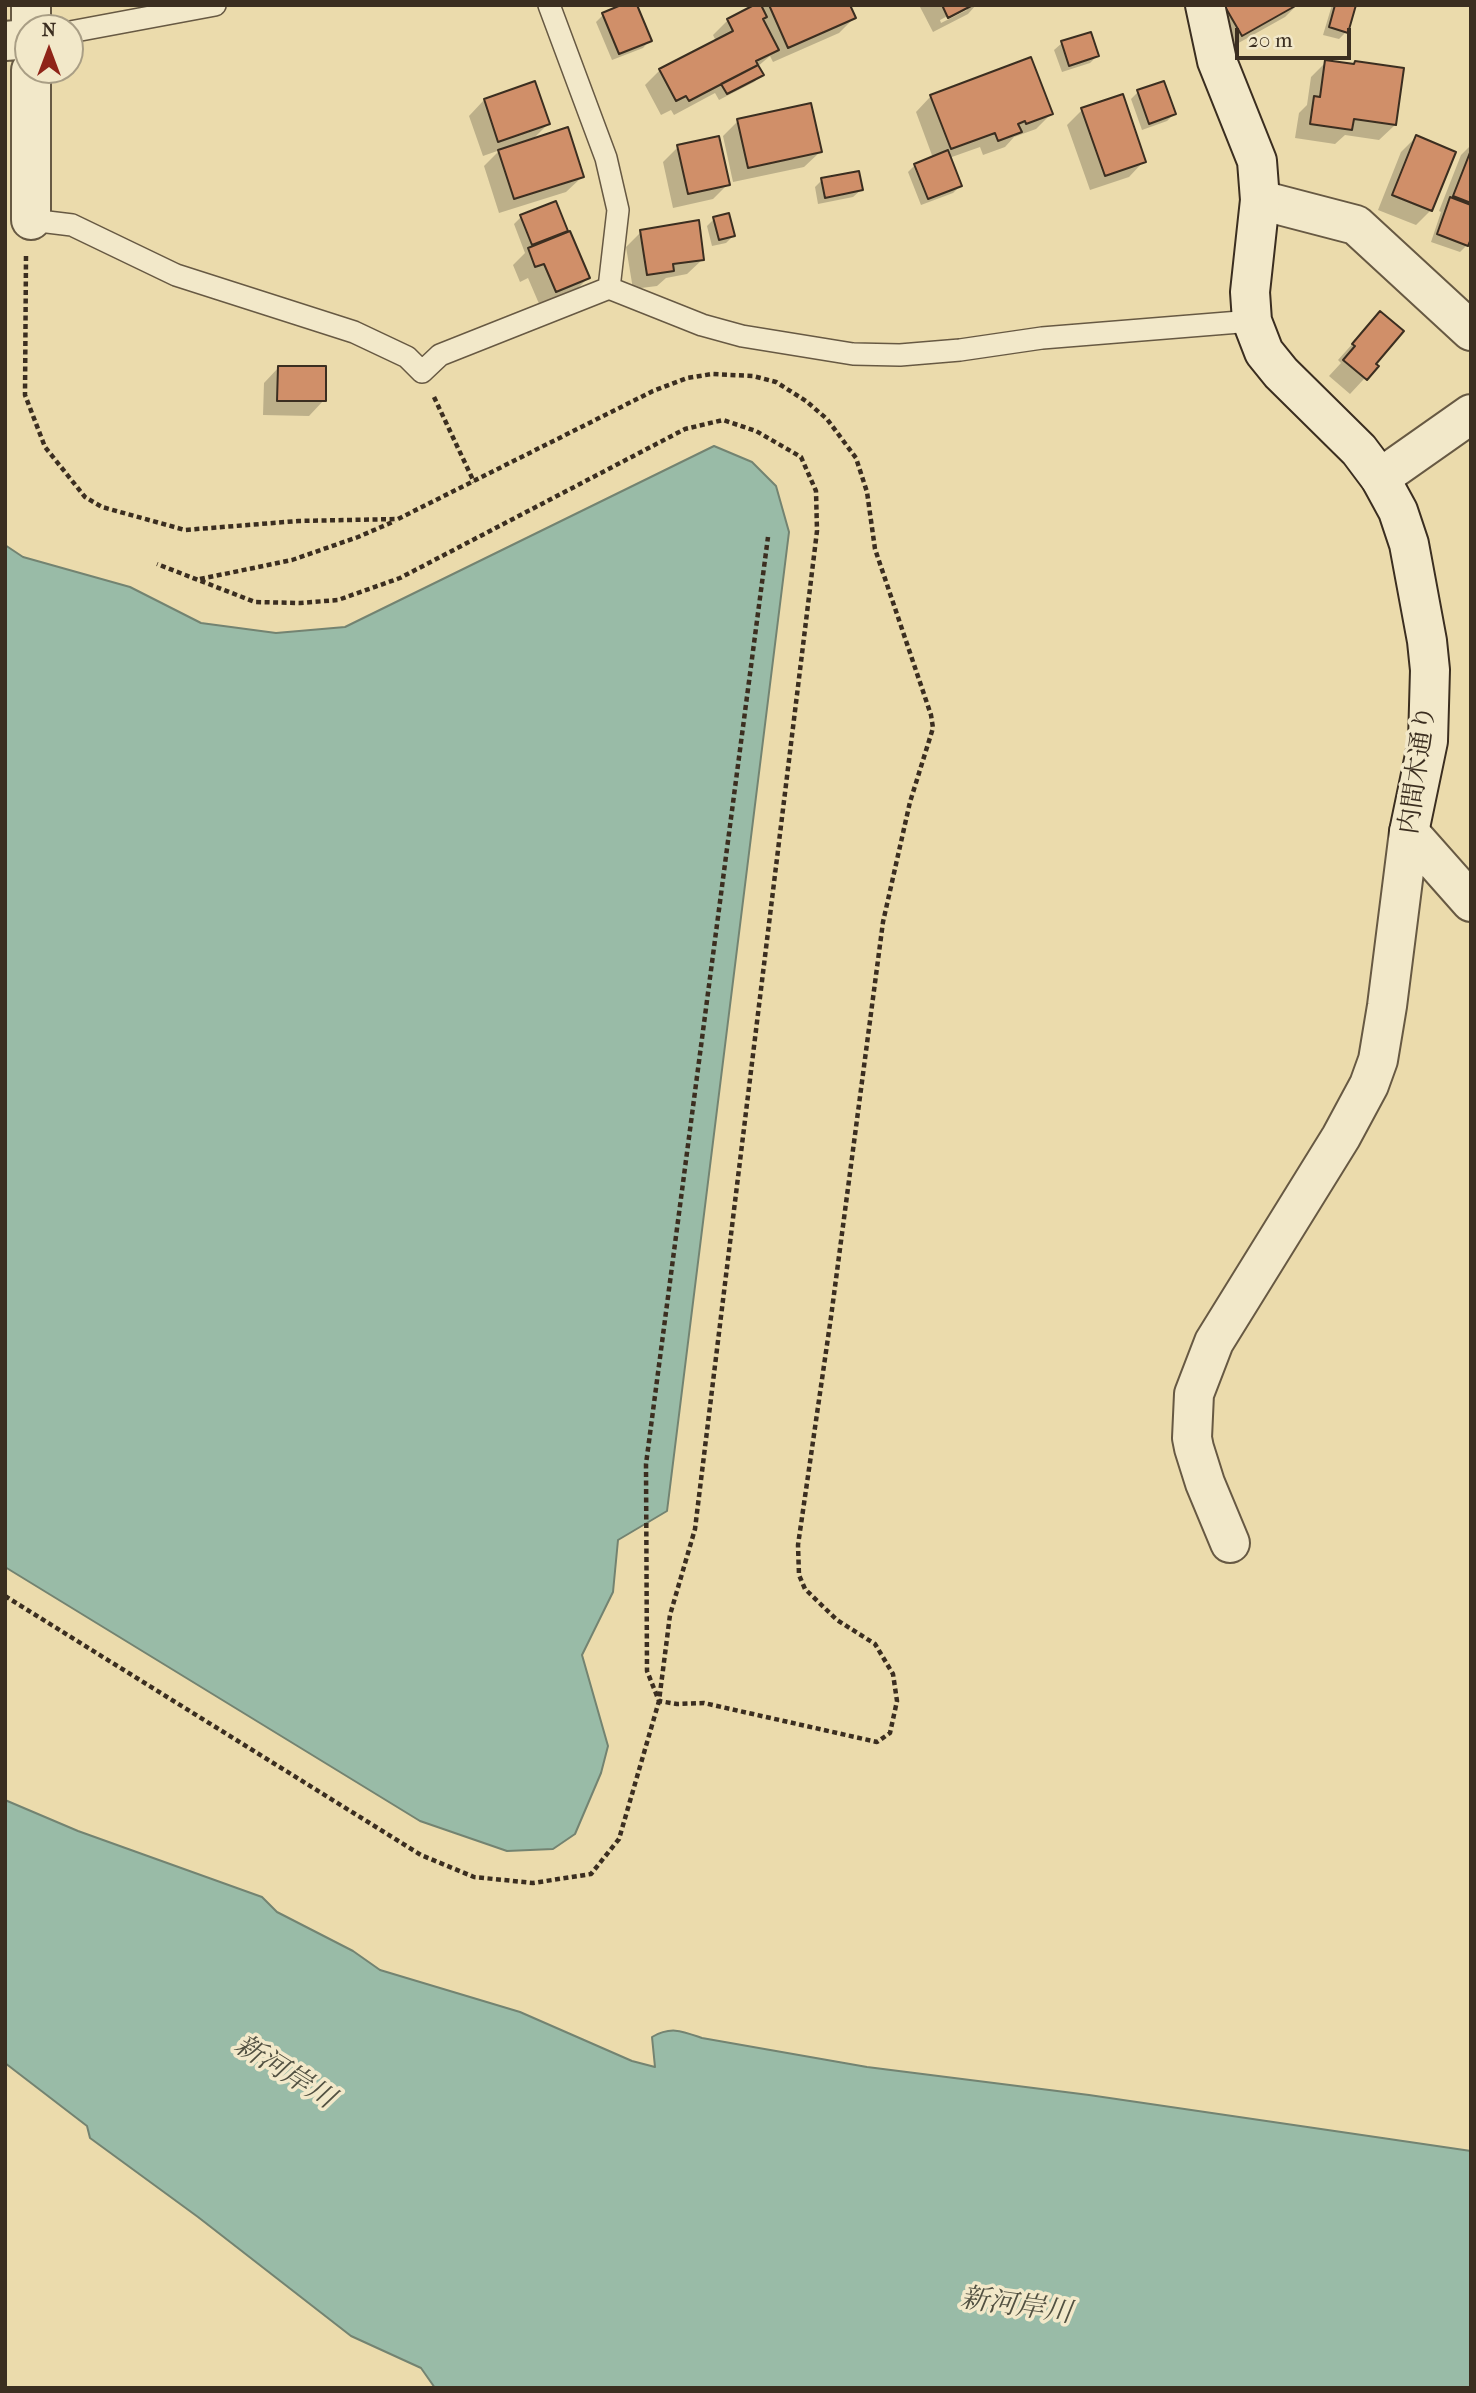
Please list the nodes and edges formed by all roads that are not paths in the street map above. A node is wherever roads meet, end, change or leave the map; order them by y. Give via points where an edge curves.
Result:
1 (215, 5) edge
2 (549, 5) edge
3 (1205, 5) edge
4 (84, 29) edge
5 (31, 84) edge
6 (1260, 200) junction
7 (31, 220) joint
8 (609, 288) junction
9 (1251, 321) junction
10 (1471, 331) edge
11 (1471, 414) edge
12 (1380, 478) junction
13 (1409, 832) junction
14 (1471, 902) edge
15 (1230, 1543) dead end

1 - 4 lane
2 - 8 lane via 606,158 618,209
3 - 6 street, 内間木通り via 1222,76 1257,161
5 - 7 street
6 - 9 street, 内間木通り
6 - 10 street via 1356,225
7 - 8 lane via 72,225 176,275 354,332 407,357 422,372 440,355
8 - 9 lane via 742,336 853,354 900,355
9 - 12 street, 内間木通り via 1280,373 1359,450
11 - 12 street
12 - 13 street, 内間木通り via 1409,544 1430,670 1428,740
13 - 14 street
13 - 15 street, 内間木通り via 1387,1006 1369,1085 1214,1342 1194,1394 1194,1448

